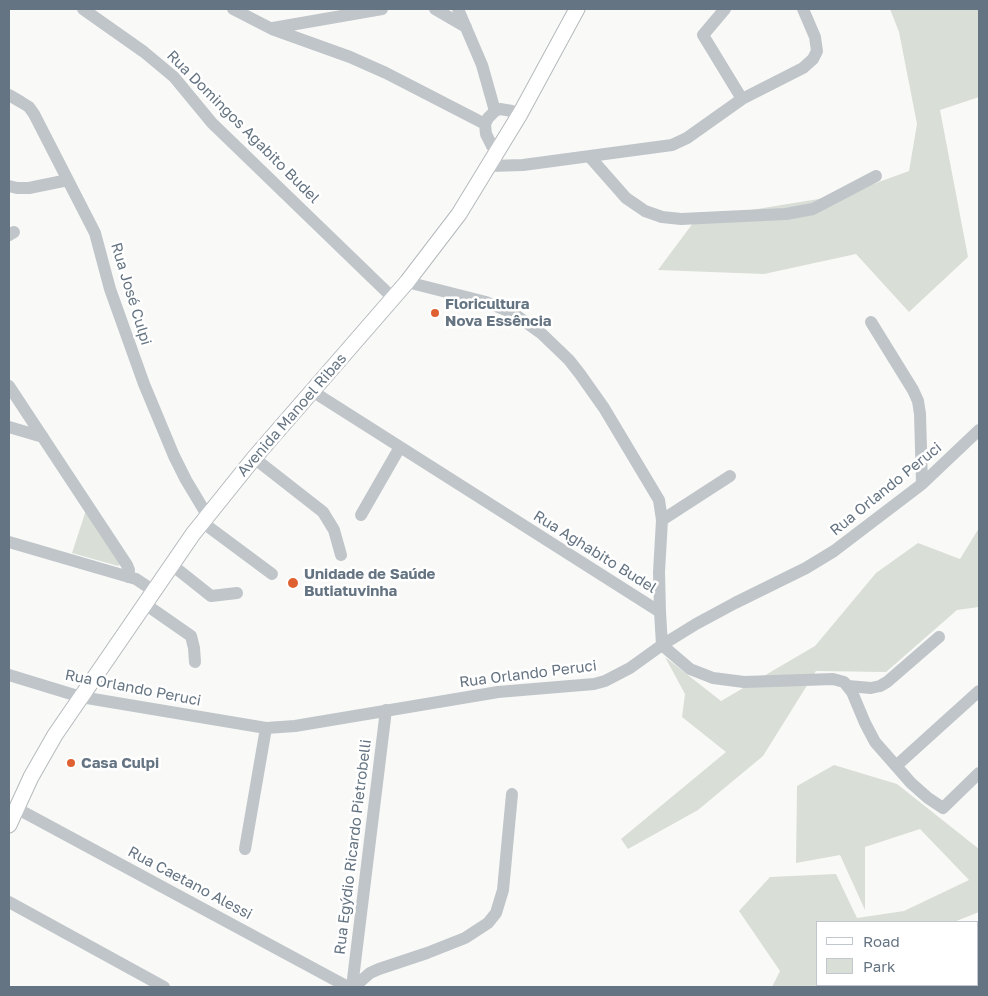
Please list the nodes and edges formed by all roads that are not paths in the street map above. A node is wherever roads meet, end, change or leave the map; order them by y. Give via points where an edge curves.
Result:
1 (83, 9) edge
2 (233, 9) edge
3 (382, 9) edge
4 (435, 9) edge
5 (458, 9) edge
6 (577, 9) edge
7 (725, 9) edge
8 (804, 9) edge
9 (252, 14) edge
10 (466, 27) junction
11 (272, 29) junction
12 (9, 95) edge
13 (742, 99) junction
14 (495, 111) junction
15 (520, 114) junction
16 (485, 124) junction
17 (498, 151) junction
18 (589, 156) junction
19 (490, 166) junction
20 (876, 176) dead end
21 (67, 178) junction
22 (11, 186) edge
23 (407, 282) junction
24 (393, 298) junction
25 (871, 322) dead end
26 (9, 386) edge
27 (312, 391) junction
28 (9, 428) edge
29 (979, 430) edge
30 (43, 437) junction
31 (400, 447) junction
32 (254, 458) junction
33 (730, 476) dead end
34 (922, 484) junction
35 (360, 515) dead end
36 (204, 518) junction
37 (662, 520) junction
38 (9, 542) edge
39 (341, 555) dead end
40 (172, 565) junction
41 (272, 574) dead end
42 (128, 577) junction
43 (154, 591) junction
44 (237, 593) dead end
45 (145, 604) junction
46 (660, 612) junction
47 (939, 638) dead end
48 (662, 645) junction
49 (195, 662) dead end
50 (9, 675) edge
51 (848, 686) junction
52 (979, 690) edge
53 (80, 697) junction
54 (386, 710) junction
55 (266, 728) junction
56 (896, 766) junction
57 (979, 773) edge
58 (512, 794) dead end
59 (16, 808) junction
60 (9, 824) edge
61 (245, 849) dead end
62 (9, 902) edge
63 (164, 987) edge
64 (348, 987) edge
65 (353, 987) edge

1 - 24 street, Rua Domingos Agabito Budel via 161,65 212,123
2 - 9 street
3 - 11 street
4 - 10 street
5 - 10 street
6 - 15 main road, Avenida Manoel Ribas
7 - 13 street via 703,35
8 - 13 street via 815,37 817,51 814,59 804,68
9 - 11 street
10 - 14 street via 482,65
11 - 16 street via 368,65
12 - 21 street, Rua José Culpi via 29,107
13 - 18 street via 687,138 672,144
14 - 15 street
14 - 16 street
15 - 17 main road, Avenida Manoel Ribas
16 - 17 street via 488,140
17 - 19 main road, Avenida Manoel Ribas
18 - 19 street
18 - 20 street via 626,198 645,211 681,219 786,214 813,209
19 - 23 main road, Avenida Manoel Ribas via 443,237
21 - 22 street via 29,188
21 - 36 street, Rua José Culpi via 98,242 118,314 160,422
23 - 24 main road, Avenida Manoel Ribas
23 - 37 street via 500,307 527,322 556,347 604,408 654,490
24 - 27 main road, Avenida Manoel Ribas
25 - 34 street via 918,401
26 - 30 street
27 - 31 street, Rua Aghabito Budel
27 - 32 main road, Avenida Manoel Ribas
28 - 30 street
29 - 34 street, Rua Orlando Peruci
30 - 42 street via 127,565
31 - 35 street
31 - 46 street, Rua Aghabito Budel
32 - 36 main road, Avenida Manoel Ribas
32 - 39 street via 323,512 334,530
33 - 37 street
34 - 48 street, Rua Orlando Peruci via 819,561 722,610
36 - 40 main road, Avenida Manoel Ribas
36 - 41 street
37 - 46 street
38 - 42 street
40 - 43 main road, Avenida Manoel Ribas
40 - 44 street via 212,596
42 - 43 street
43 - 45 main road, Avenida Manoel Ribas
45 - 49 street via 192,636
45 - 53 main road, Avenida Manoel Ribas
46 - 48 street, Rua Aghabito Budel
47 - 51 street via 880,686
48 - 51 street via 690,669 713,678 760,682 833,679
48 - 54 street, Rua Orlando Peruci via 605,682 498,692
50 - 53 street, Rua Orlando Peruci
51 - 56 street via 870,734
52 - 56 street
53 - 55 street, Rua Orlando Peruci
53 - 59 main road, Avenida Manoel Ribas via 42,756
54 - 55 street, Rua Orlando Peruci
54 - 65 street, Rua Egýdio Ricardo Pietrobelli
55 - 61 street
56 - 57 street via 920,791 943,808
58 - 65 street via 503,890 496,913 488,923 465,938 370,974
59 - 60 main road, Avenida Manoel Ribas
59 - 64 street, Rua Caetano Alessi
62 - 63 street

